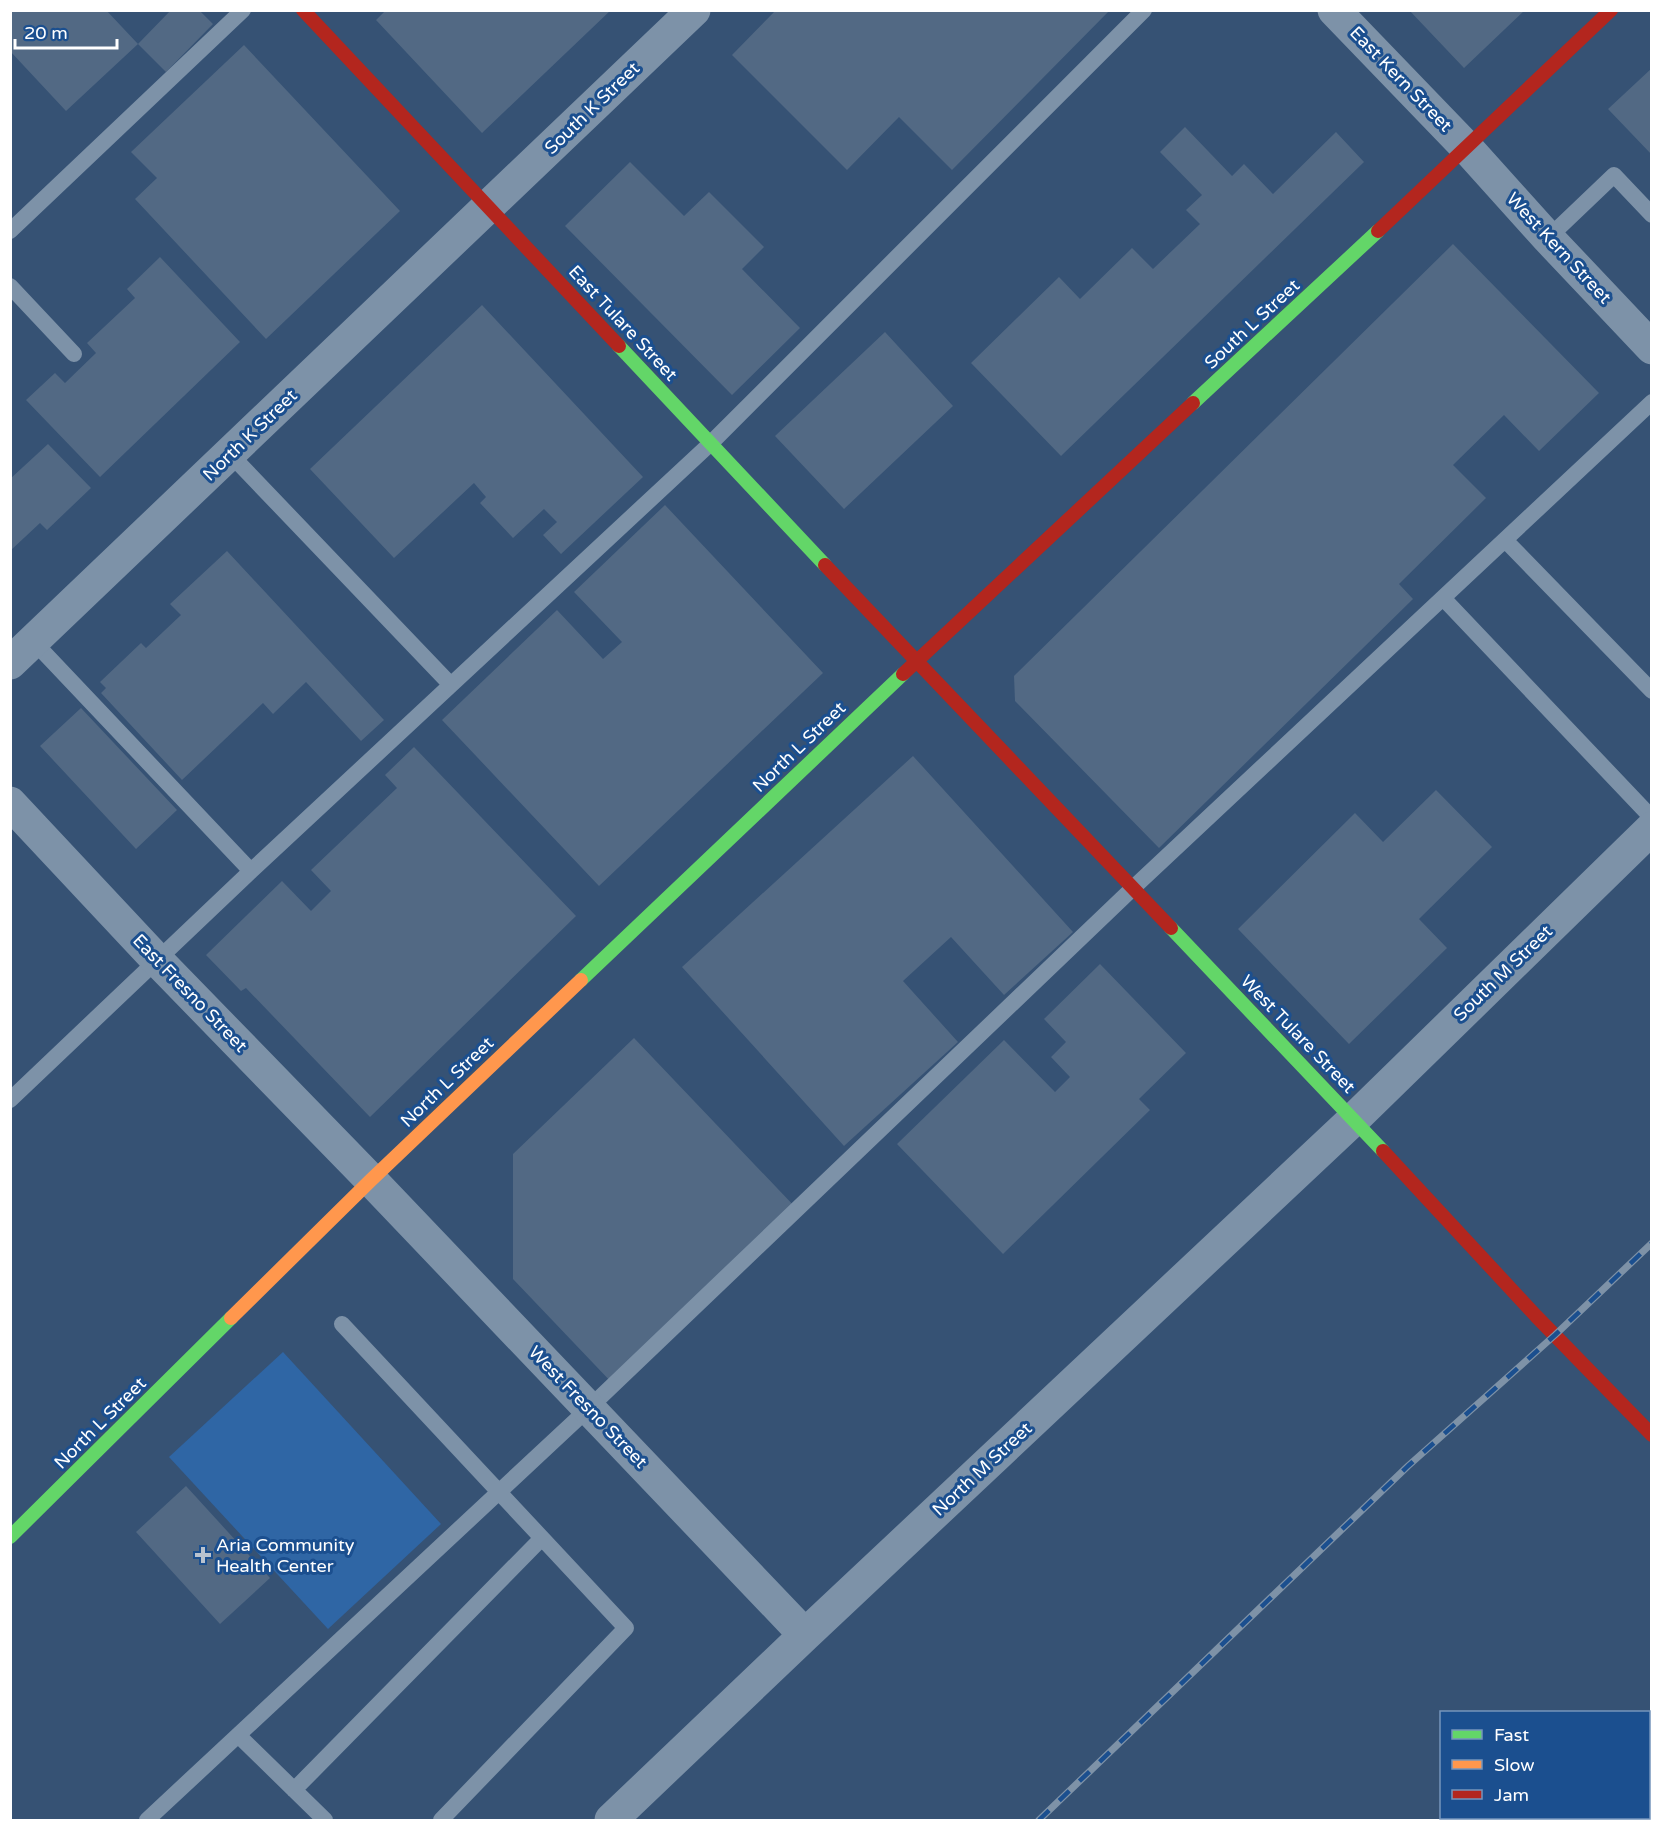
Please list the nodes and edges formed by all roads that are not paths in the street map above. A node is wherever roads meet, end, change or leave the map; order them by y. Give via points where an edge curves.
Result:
1 (243, 10) edge
2 (303, 10) edge
3 (694, 10) edge
4 (1144, 10) edge
5 (1334, 10) edge
6 (1611, 10) edge
7 (1467, 148) junction
8 (489, 206) junction
9 (1652, 215) edge
10 (10, 231) edge
11 (1548, 238) junction
12 (10, 286) edge
13 (1652, 348) edge
14 (74, 354) dead end
15 (1652, 402) edge
16 (711, 443) junction
17 (230, 454) junction
18 (1505, 540) junction
19 (1443, 598) junction
20 (22, 652) edge
21 (916, 661) junction
22 (451, 684) junction
23 (1652, 691) edge
24 (10, 803) edge
25 (1652, 818) edge
26 (1652, 828) edge
27 (251, 871) junction
28 (1133, 888) junction
29 (157, 960) junction
30 (10, 1100) edge
31 (1354, 1119) junction
32 (371, 1180) junction
33 (342, 1324) dead end
34 (589, 1408) junction
35 (1652, 1436) edge
36 (499, 1492) junction
37 (10, 1537) edge
38 (542, 1538) junction
39 (805, 1635) junction
40 (238, 1736) junction
41 (294, 1790) junction
42 (147, 1821) edge
43 (325, 1821) edge
44 (441, 1821) edge
45 (611, 1821) edge

1 - 10 lane
2 - 8 street, East Tulare Street
3 - 8 street, South K Street
4 - 16 lane
5 - 7 street, East Kern Street
6 - 7 street, South L Street
7 - 11 street, West Kern Street
7 - 21 street, South L Street
8 - 16 street, East Tulare Street
8 - 17 street, North K Street
9 - 11 lane via 1614,175
11 - 13 street, West Kern Street
12 - 14 lane
15 - 18 lane
16 - 21 street, East Tulare Street
16 - 22 lane
17 - 20 street, North K Street
17 - 22 lane
18 - 19 lane
18 - 23 lane
19 - 25 lane
19 - 28 lane
20 - 27 lane
21 - 28 street, West Tulare Street
21 - 32 street, North L Street
22 - 27 lane
24 - 29 street, East Fresno Street
26 - 31 street, South M Street
27 - 29 lane
28 - 31 street, West Tulare Street
28 - 34 lane
29 - 30 lane
29 - 32 street, East Fresno Street
31 - 35 street, West Tulare Street
31 - 39 street, North M Street
32 - 34 street, West Fresno Street
32 - 37 street, North L Street
33 - 36 lane
34 - 36 lane
34 - 39 street, West Fresno Street
36 - 38 lane
36 - 40 lane
38 - 41 lane
38 - 44 lane via 626,1628
39 - 45 street, North M Street
40 - 41 lane
40 - 42 lane
41 - 43 lane

